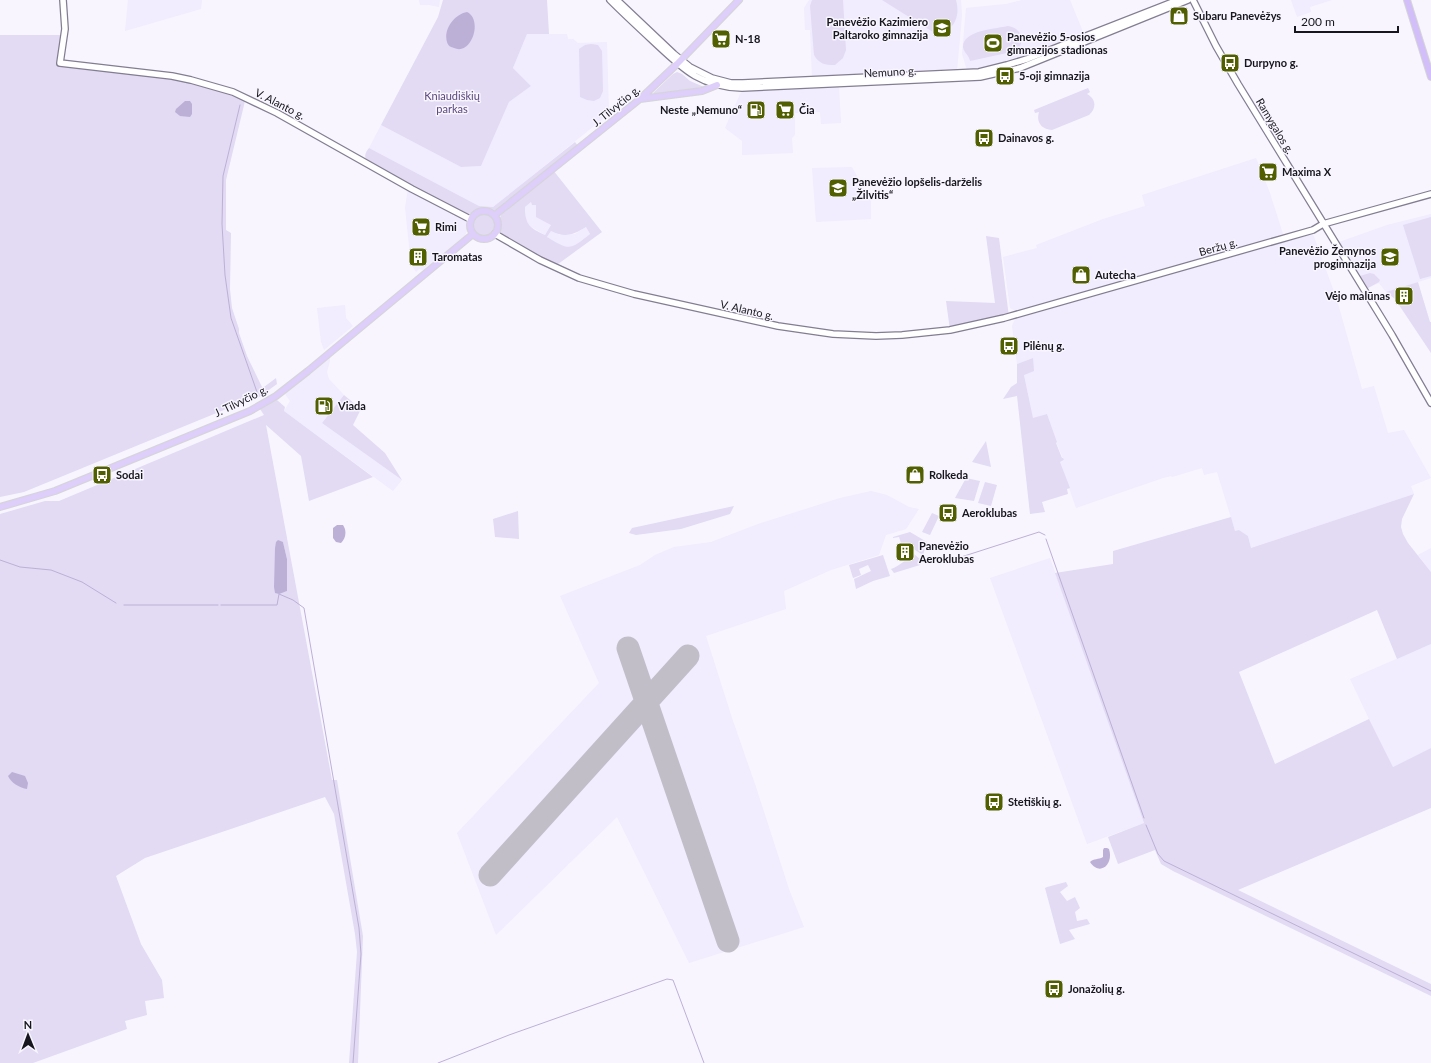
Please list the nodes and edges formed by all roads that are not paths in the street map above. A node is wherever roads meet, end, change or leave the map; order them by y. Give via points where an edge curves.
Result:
1 (63, 0) edge
2 (610, 0) edge
3 (617, 0) edge
4 (739, 0) edge
5 (1178, 0) edge
6 (1188, 0) edge
7 (1193, 0) edge
8 (1407, 0) edge
9 (679, 62) junction
10 (1431, 78) edge
11 (717, 85) junction
12 (640, 99) junction
13 (1431, 194) edge
14 (495, 215) junction
15 (470, 219) junction
16 (1323, 224) junction
17 (473, 234) junction
18 (495, 234) junction
19 (1009, 317) joint
20 (1431, 403) edge
21 (0, 507) edge

1 - 15 main road, V. Alanto g. via 65,28 60,64 172,76 233,92 272,110
2 - 9 main road, Nemuno g.
3 - 9 main road, Nemuno g.
4 - 9 main road, J. Tilvyčio g.
5 - 9 main road, Nemuno g. via 1027,59 979,72 743,83 712,78
6 - 11 main road, Nemuno g. via 1020,68 980,77 749,88
7 - 16 main road, Ramygalos g. via 1216,46
8 - 10 highway
9 - 11 main road, Nemuno g. via 696,77
9 - 12 main road, J. Tilvyčio g.
11 - 12 main road via 697,92
12 - 14 main road, J. Tilvyčio g.
13 - 16 main road, Beržų g.
14 - 15 main road via 482,210
14 - 18 main road via 498,225
15 - 17 main road via 469,227
16 - 19 main road, Beržų g. via 1307,232
16 - 20 main road, Ramygalos g.
17 - 18 main road via 484,239
17 - 21 main road, J. Tilvyčio g. via 286,389 266,402 55,491
18 - 19 main road, V. Alanto g. via 554,267 596,284 794,329 857,336 895,336 950,330

